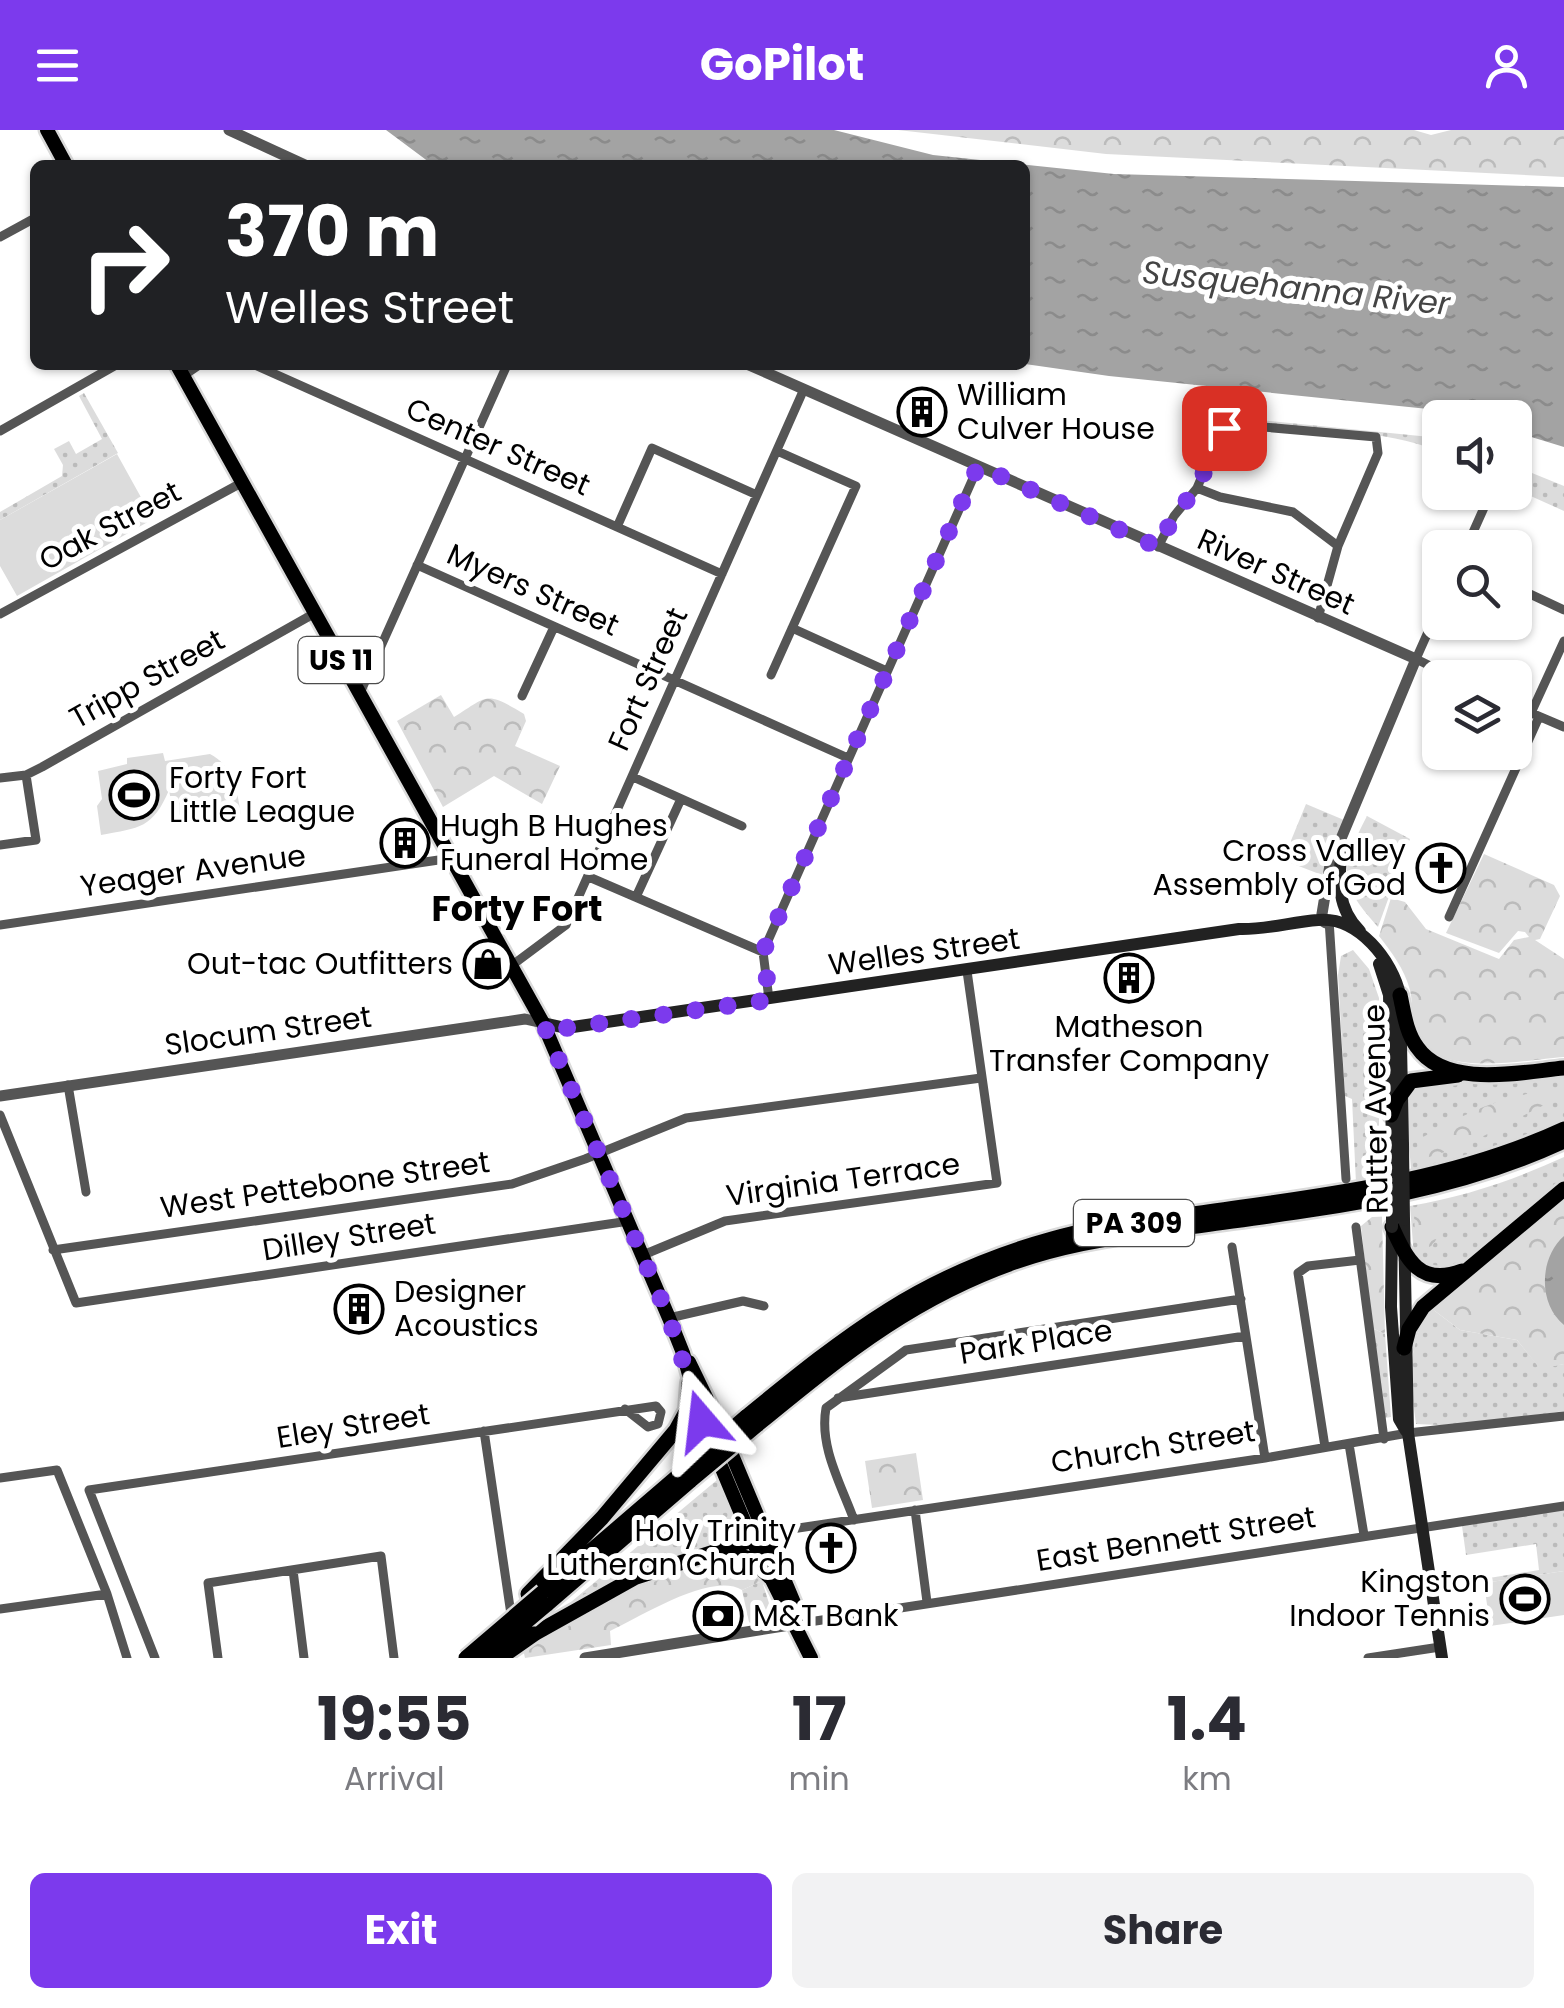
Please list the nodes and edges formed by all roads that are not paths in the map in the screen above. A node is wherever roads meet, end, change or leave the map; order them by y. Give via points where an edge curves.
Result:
1 (46, 130) edge
2 (229, 130) edge
3 (63, 160) edge
4 (295, 160) edge
5 (30, 221) edge
6 (0, 238) edge
7 (107, 370) edge
8 (265, 370) edge
9 (505, 370) edge
10 (760, 370) edge
11 (180, 371) edge
12 (804, 389) junction
13 (2, 426) edge
14 (776, 451) junction
15 (465, 460) junction
16 (978, 466) junction
17 (242, 482) junction
18 (1197, 488) junction
19 (757, 495) junction
20 (616, 527) junction
21 (1338, 546) junction
22 (1158, 547) junction
23 (417, 566) junction
24 (722, 574) junction
25 (1532, 595) edge
26 (1564, 610) edge
27 (315, 613) junction
28 (0, 614) edge
29 (1318, 618) junction
30 (554, 627) junction
31 (792, 628) junction
32 (1424, 640) edge
33 (1564, 641) edge
34 (1416, 659) junction
35 (1422, 662) edge
36 (887, 671) junction
37 (771, 674) dead end
38 (674, 680) junction
39 (360, 693) junction
40 (522, 696) dead end
41 (1532, 714) edge
42 (1535, 715) junction
43 (1564, 727) edge
44 (848, 758) junction
45 (26, 774) junction
46 (632, 777) junction
47 (0, 778) edge
48 (681, 798) junction
49 (1350, 820) junction
50 (742, 826) dead end
51 (0, 846) edge
52 (1342, 850) junction
53 (452, 858) junction
54 (589, 876) junction
55 (636, 897) junction
56 (1449, 916) dead end
57 (1323, 922) junction
58 (0, 925) edge
59 (1375, 948) junction
60 (763, 952) junction
61 (511, 966) junction
62 (967, 971) junction
63 (1400, 996) junction
64 (770, 1000) junction
65 (543, 1023) junction
66 (1564, 1068) edge
67 (1472, 1074) junction
68 (981, 1078) junction
69 (68, 1085) junction
70 (1402, 1092) junction
71 (0, 1096) edge
72 (0, 1115) edge
73 (1392, 1115) junction
74 (1564, 1129) edge
75 (1564, 1141) edge
76 (1398, 1145) junction
77 (600, 1153) junction
78 (1346, 1178) dead end
79 (1564, 1189) edge
80 (86, 1192) dead end
81 (629, 1221) junction
82 (1398, 1223) junction
83 (1356, 1227) dead end
84 (1232, 1247) dead end
85 (53, 1250) junction
86 (1404, 1254) junction
87 (643, 1255) junction
88 (1360, 1260) junction
89 (1478, 1262) junction
90 (1241, 1299) junction
91 (764, 1306) dead end
92 (669, 1318) junction
93 (1246, 1336) junction
94 (1404, 1348) junction
95 (683, 1353) junction
96 (874, 1370) junction
97 (689, 1382) junction
98 (880, 1392) junction
99 (835, 1398) junction
100 (625, 1410) dead end
101 (1564, 1416) edge
102 (752, 1421) junction
103 (711, 1422) junction
104 (676, 1430) junction
105 (484, 1431) junction
106 (1408, 1434) junction
107 (1384, 1438) junction
108 (1349, 1444) junction
109 (1325, 1447) junction
110 (1264, 1458) junction
111 (0, 1478) edge
112 (1564, 1506) edge
113 (916, 1510) junction
114 (854, 1520) junction
115 (1421, 1526) junction
116 (1364, 1535) junction
117 (758, 1536) junction
118 (716, 1550) junction
119 (293, 1570) junction
120 (770, 1577) junction
121 (107, 1594) junction
122 (539, 1597) junction
123 (927, 1602) junction
124 (0, 1609) edge
125 (796, 1624) junction
126 (1441, 1652) edge
127 (127, 1658) edge
128 (155, 1658) edge
129 (218, 1658) edge
130 (304, 1658) edge
131 (394, 1658) edge
132 (462, 1658) edge
133 (483, 1658) edge
134 (500, 1658) edge
135 (518, 1658) edge
136 (585, 1658) edge
137 (811, 1658) edge
138 (1368, 1658) edge

1 - 3 main road
2 - 4 street
5 - 6 street
7 - 13 street
8 - 15 street, Center Street
9 - 15 street
10 - 12 street, River Street
11 - 17 main road, US 11
12 - 14 street, Fort Street
12 - 16 street, River Street
14 - 19 street, Fort Street
14 - 31 street via 856,486
15 - 20 street, Center Street
15 - 23 street
16 - 22 street, River Street
16 - 36 street
17 - 27 main road, US 11
17 - 28 street, Oak Street
18 - 21 street via 1293,512
18 - 21 street via 1229,424 1376,437 1378,453
18 - 22 street
19 - 20 street via 652,448
19 - 24 street, Fort Street
20 - 24 street, Center Street
21 - 29 street
22 - 29 street, River Street
23 - 30 street, Myers Street
23 - 39 street
24 - 38 street, Fort Street
25 - 26 street
27 - 39 main road, US 11
27 - 45 street, Tripp Street
29 - 34 street, River Street
30 - 38 street, Myers Street
30 - 40 street
31 - 36 street
31 - 37 street
32 - 34 street, Rutter Avenue
33 - 42 street
34 - 35 street, River Street
34 - 49 street, Rutter Avenue
36 - 44 street
38 - 44 street, Myers Street
38 - 46 street, Fort Street
39 - 53 main road, US 11
41 - 42 street
42 - 43 street
42 - 56 street
44 - 60 street
45 - 47 street, Tripp Street
45 - 51 street via 36,840
46 - 48 street
46 - 54 street, Fort Street
48 - 50 street
48 - 55 street
49 - 52 street, Rutter Avenue
49 - 57 street, Rutter Avenue via 1330,865
52 - 57 street, Rutter Avenue
52 - 59 main road via 1343,903
53 - 58 street, Yeager Avenue
53 - 61 main road, US 11
54 - 55 street
54 - 61 street, Fort Street via 566,925
55 - 60 street
57 - 59 main road, Rutter Avenue via 1350,928
57 - 62 main road, Welles Street
57 - 73 main road, Rutter Avenue via 1363,944 1385,976
57 - 78 street, Rutter Avenue
59 - 63 main road, Rutter Avenue via 1395,975
60 - 64 street
61 - 65 main road, US 11
62 - 64 main road, Welles Street
62 - 68 street
63 - 67 highway via 1419,1051 1439,1066
63 - 70 main road, Rutter Avenue
64 - 65 main road, Welles Street via 566,1028
65 - 69 street, Slocum Street via 525,1018
65 - 77 main road, US 11
66 - 67 highway
67 - 70 highway via 1425,1078
68 - 77 street, West Pettebone Street via 686,1118
68 - 87 street, Virginia Terrace via 997,1183 725,1221
69 - 71 street, Slocum Street
69 - 80 street
70 - 73 highway
70 - 76 main road, Rutter Avenue
72 - 85 street
73 - 76 main road, Rutter Avenue
74 - 102 highway, PA 309 via 1439,1174 1120,1225 1013,1251 895,1304 829,1349
75 - 102 highway, PA 309 via 1434,1187 1035,1255 890,1320
76 - 82 main road, Rutter Avenue, bridge
77 - 81 main road, US 11
77 - 85 street, West Pettebone Street via 512,1184
79 - 89 highway
81 - 85 street, Dilley Street via 76,1303
81 - 87 main road, US 11
82 - 86 highway
82 - 106 main road, Rutter Avenue via 1391,1307 1399,1419
83 - 88 street, Rutter Avenue
84 - 90 street
86 - 89 highway via 1418,1269 1440,1275
86 - 94 main road, Rutter Avenue
87 - 92 main road, US 11
88 - 107 street, Rutter Avenue
88 - 109 street via 1298,1273
89 - 94 highway via 1424,1307
90 - 93 street
90 - 96 street via 906,1350
91 - 92 street via 743,1301
92 - 95 main road, US 11
93 - 98 street, Park Place
93 - 110 street
94 - 106 main road, Rutter Avenue
95 - 97 main road, US 11
95 - 103 main road, US 11
96 - 98 street
96 - 99 street
97 - 103 main road, US 11
97 - 104 highway via 687,1410
98 - 99 street, Park Place
99 - 114 street via 822,1426
100 - 105 street, Eley Street
101 - 106 street, Church Street
102 - 122 highway, PA 309, bridge
103 - 104 highway
103 - 117 main road, US 11
104 - 122 highway
105 - 128 street, Eley Street via 89,1490
105 - 135 street
106 - 107 street, Church Street
106 - 115 main road, Rutter Avenue
107 - 108 street, Church Street
108 - 109 street, Church Street
108 - 116 street
109 - 110 street, Church Street
110 - 113 street, Church Street
111 - 121 street via 57,1470
112 - 115 street, East Bennett Street
113 - 114 street, Church Street
113 - 123 street
114 - 117 street, Church Street
115 - 116 street, East Bennett Street
115 - 126 main road, Rutter Avenue
116 - 123 street, East Bennett Street
117 - 118 highway
117 - 120 main road, US 11
117 - 125 main road, US 11 via 797,1610
118 - 120 highway via 746,1556
118 - 134 highway, bridge via 636,1577
119 - 129 street via 208,1583
119 - 130 street
119 - 131 street via 381,1556
120 - 125 main road, US 11
121 - 124 street
121 - 127 street
122 - 132 highway, PA 309, bridge
122 - 133 highway, PA 309, bridge
123 - 125 street, East Bennett Street
125 - 136 street
125 - 137 main road, US 11
126 - 138 street

